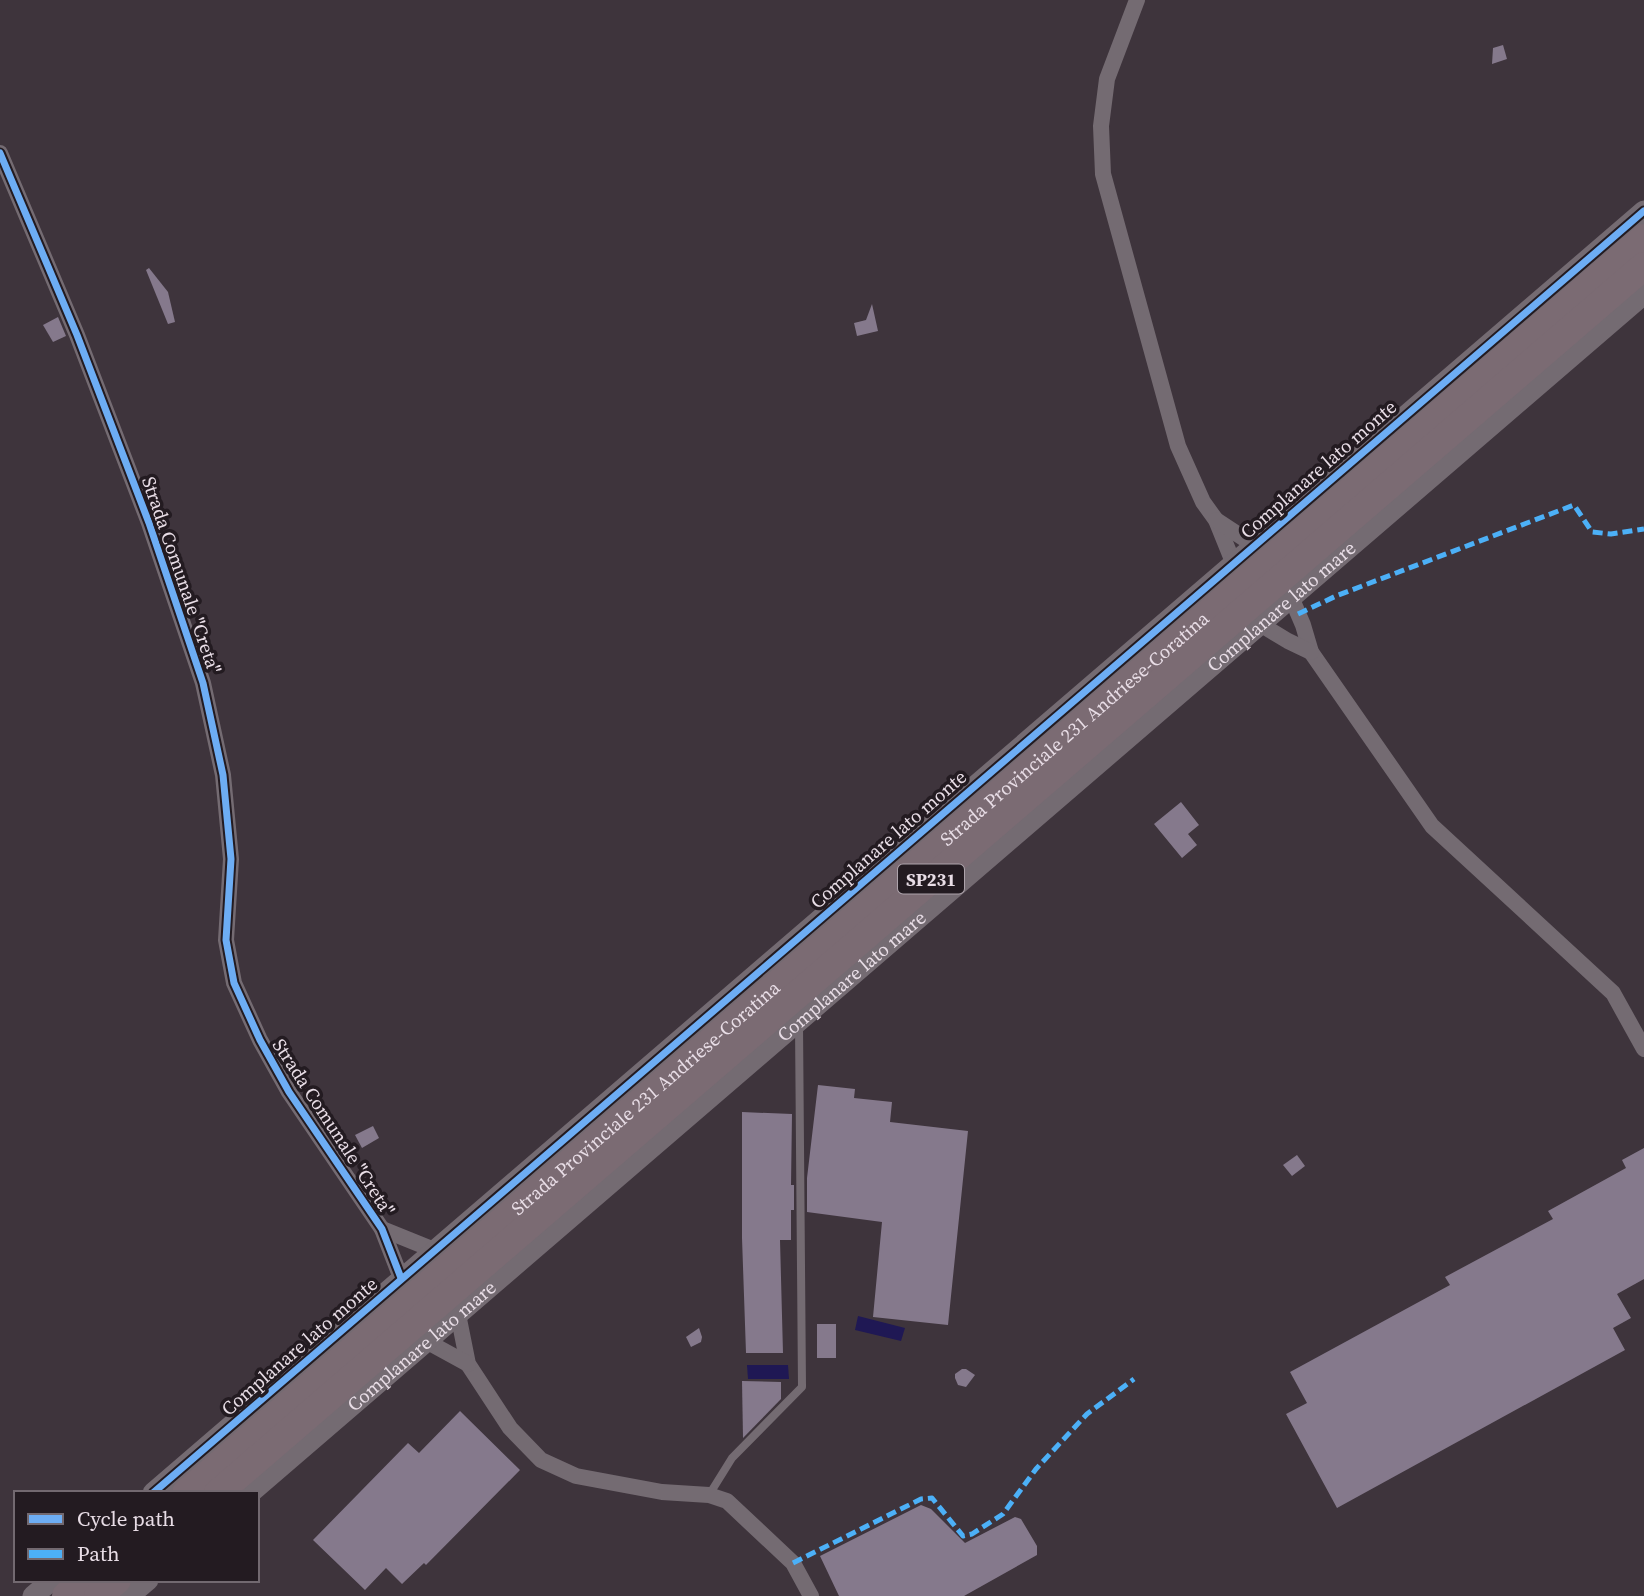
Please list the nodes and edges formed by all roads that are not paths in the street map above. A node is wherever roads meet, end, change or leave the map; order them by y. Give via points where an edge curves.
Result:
1 (1137, 0) edge
2 (0, 153) edge
3 (1644, 211) edge
4 (1644, 238) edge
5 (1644, 266) edge
6 (1644, 294) edge
7 (1216, 520) junction
8 (1254, 545) junction
9 (1233, 562) junction
10 (1291, 597) junction
11 (1260, 624) junction
12 (1311, 652) junction
13 (799, 1020) junction
14 (1644, 1049) edge
15 (382, 1229) junction
16 (434, 1250) junction
17 (401, 1278) junction
18 (458, 1314) junction
19 (426, 1341) junction
20 (468, 1364) junction
21 (155, 1491) edge
22 (188, 1491) edge
23 (220, 1491) edge
24 (252, 1491) edge
25 (709, 1495) junction
26 (50, 1582) edge
27 (82, 1582) edge
28 (115, 1582) edge
29 (146, 1582) edge
30 (33, 1596) edge
31 (66, 1596) edge
32 (98, 1596) edge
33 (129, 1596) edge
34 (811, 1596) edge

1 - 7 street via 1107,79 1101,126 1103,174 1178,446
2 - 15 street, Strada Comunale "Creta" via 82,348 149,523 203,683 223,775 231,859 226,940 234,983 289,1091
3 - 8 street, Complanare lato monte
4 - 22 highway, Strada Provinciale 231 Andriese-Coratina / SP231
5 - 23 highway, Strada Provinciale 231 Andriese-Coratina / SP231
6 - 10 street, Complanare lato mare
7 - 8 street
7 - 9 street
8 - 9 street, Complanare lato monte
9 - 16 street, Complanare lato monte
10 - 11 street, Complanare lato mare
10 - 12 street
11 - 12 street
11 - 13 street, Complanare lato mare
12 - 14 street via 1432,826 1613,993
13 - 18 street, Complanare lato mare
13 - 25 lane via 802,1387 732,1458
15 - 16 street, Strada Comunale "Creta"
15 - 17 street, Strada Comunale "Creta"
16 - 17 street, Complanare lato monte
17 - 21 street, Complanare lato monte
18 - 19 street, Complanare lato mare
18 - 20 street
19 - 20 street
19 - 24 street, Complanare lato mare
20 - 25 street via 510,1428 549,1465 588,1479
25 - 34 street via 732,1505 793,1563
26 - 30 street
27 - 31 highway
28 - 32 highway
29 - 33 street

